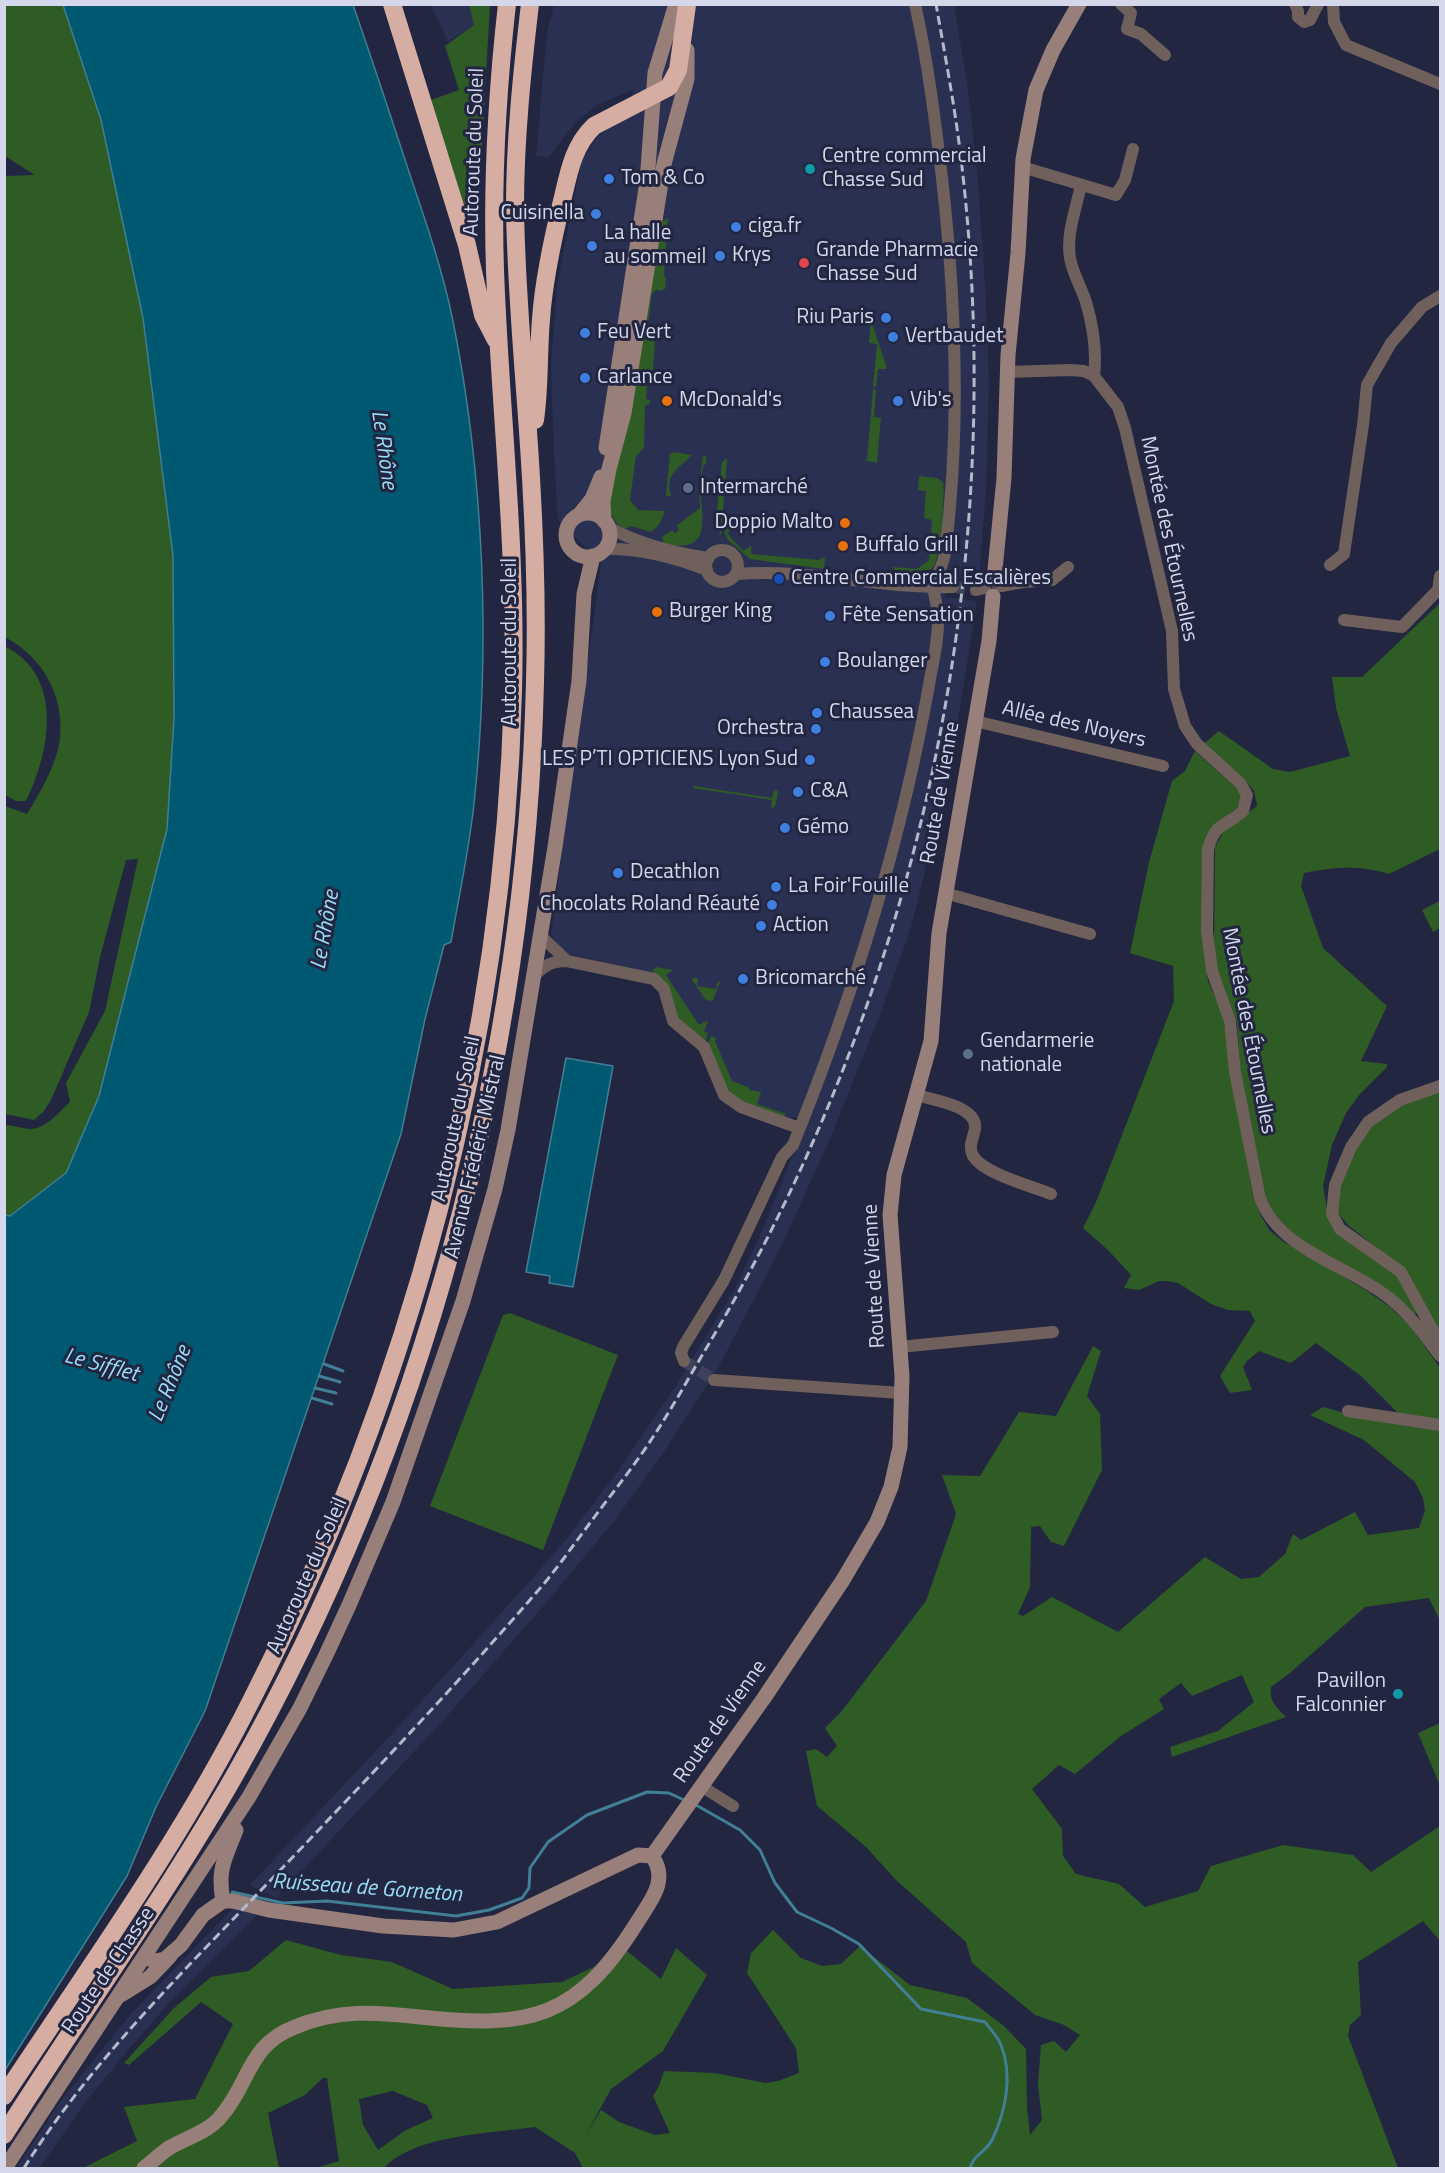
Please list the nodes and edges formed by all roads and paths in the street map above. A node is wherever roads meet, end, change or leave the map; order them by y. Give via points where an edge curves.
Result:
1 (392, 4) edge
2 (507, 4) edge
3 (530, 4) edge
4 (676, 4) edge
5 (915, 4) edge
6 (1079, 4) edge
7 (1121, 4) edge
8 (1295, 4) edge
9 (1318, 4) edge
10 (1332, 4) edge
11 (687, 5) edge
12 (1165, 55) dead end
13 (678, 70) junction
14 (655, 73) junction
15 (1440, 84) edge
16 (652, 104) junction
17 (1133, 149) dead end
18 (1022, 167) junction
19 (1081, 185) junction
20 (1440, 296) edge
21 (499, 346) junction
22 (1007, 372) junction
23 (1094, 376) junction
24 (530, 454) junction
25 (580, 514) junction
26 (606, 524) junction
27 (648, 548) junction
28 (575, 553) junction
29 (599, 553) junction
30 (708, 564) junction
31 (1330, 565) dead end
32 (1068, 567) dead end
33 (737, 568) junction
34 (1440, 576) edge
35 (953, 587) tunnel mouth
36 (934, 588) junction
37 (990, 588) junction
38 (584, 594) junction
39 (1344, 620) dead end
40 (975, 722) junction
41 (1163, 766) dead end
42 (945, 893) junction
43 (1090, 934) dead end
44 (541, 936) junction
45 (567, 962) junction
46 (535, 975) junction
47 (1440, 1086) edge
48 (916, 1095) junction
49 (799, 1128) junction
50 (1052, 1194) dead end
51 (1053, 1332) dead end
52 (1440, 1340) edge
53 (899, 1347) junction
54 (1440, 1356) edge
55 (684, 1361) dead end
56 (714, 1380) tunnel mouth
57 (901, 1393) junction
58 (1348, 1411) dead end
59 (1440, 1425) edge
60 (249, 1797) junction
61 (694, 1797) junction
62 (733, 1806) dead end
63 (652, 1856) junction
64 (228, 1901) junction
65 (172, 1954) junction
66 (144, 1957) junction
67 (118, 1996) junction
68 (4, 2096) edge
69 (4, 2135) edge
70 (4, 2169) edge
71 (144, 2169) edge

1 - 21 highway via 467,245 483,315
2 - 21 highway, Autoroute du Soleil via 495,133
3 - 24 highway, Autoroute du Soleil via 517,135 515,204
4 - 14 street
5 - 36 street via 935,112 953,301 952,485 945,558
6 - 18 street, Route de Vienne via 1036,90
7 - 12 street via 1131,13 1127,29 1141,34
8 - 9 street via 1298,17 1304,22 1310,20
10 - 15 street via 1334,22 1346,45
11 - 13 highway
11 - 26 street via 687,79 664,164 624,413 603,501
13 - 14 street via 670,77
13 - 16 highway via 669,87
14 - 16 street
16 - 24 highway via 627,108 586,134 569,171 546,274
16 - 25 street via 647,182 601,477 592,499
17 - 19 street via 1125,180 1116,195
18 - 19 street
18 - 22 street, Route de Vienne
19 - 23 street via 1070,233 1070,257 1094,338
20 - 31 street via 1422,308 1391,343 1366,385 1344,554
21 - 68 highway, Autoroute du Soleil via 513,574 513,691 507,797 494,925 478,1028 431,1241 353,1479 307,1588 254,1696 162,1857
22 - 23 street via 1070,370
22 - 37 street, Route de Vienne via 1004,478
23 - 54 street, Montée des Étournelles via 1118,407 1125,428 1172,631 1174,689 1185,726 1197,744 1241,784 1247,795 1243,812 1222,824 1208,849 1208,931 1212,971 1230,1020 1235,1071 1262,1204 1280,1232 1391,1299
24 - 69 highway, Autoroute du Soleil via 535,682 522,874 484,1110 436,1300 368,1498 268,1714 177,1873
25 - 26 street via 591,513
25 - 28 street via 569,524 566,534
26 - 27 street
26 - 29 street via 610,536
27 - 29 street
27 - 30 street
28 - 29 street via 585,557
28 - 38 street, Avenue Frédéric Mistral
29 - 38 street, Avenue Frédéric Mistral
30 - 33 street via 714,552 723,550 732,554
30 - 33 street via 711,578 722,582 730,580
32 - 37 street via 1052,580
33 - 36 street
34 - 39 street via 1438,590 1402,627
35 - 36 street
36 - 49 street via 938,627 910,784 874,913
37 - 40 street, Route de Vienne via 990,641
38 - 44 street, Avenue Frédéric Mistral via 579,681
40 - 41 street, Allée des Noyers
40 - 42 street, Route de Vienne
42 - 43 street
42 - 48 street, Route de Vienne via 931,1041
44 - 45 street
44 - 46 street, Avenue Frédéric Mistral
45 - 46 street via 552,962
45 - 49 street via 660,982 672,1021 704,1047 724,1095 741,1107
46 - 60 street, Avenue Frédéric Mistral via 508,1130 464,1301 393,1502 350,1603 300,1708
47 - 52 street via 1400,1100 1368,1122 1351,1147 1335,1185 1332,1214 1340,1229 1401,1272
48 - 50 street via 962,1108 971,1116 975,1127 970,1144 974,1156 986,1169
48 - 53 street, Route de Vienne via 894,1175 890,1215
49 - 55 street via 724,1280 683,1347
51 - 53 street
53 - 57 street, Route de Vienne
56 - 57 street
57 - 61 street, Route de Vienne via 900,1447 891,1487 877,1522 843,1580
58 - 59 street
60 - 64 street via 220,1871
60 - 66 street, Route de Chasse
61 - 62 street
61 - 63 street, Route de Vienne
63 - 64 street via 638,1855 497,1922 454,1929 383,1926
63 - 71 street via 660,1873 650,1903 597,1977 569,2000 548,2011 514,2020 460,2021 353,2012 293,2027 274,2038 258,2055 230,2105 213,2126 169,2148
64 - 65 street via 203,1915
65 - 66 street via 162,1961
65 - 67 street via 150,1977
66 - 67 street, Route de Chasse
67 - 70 street, Route de Chasse

